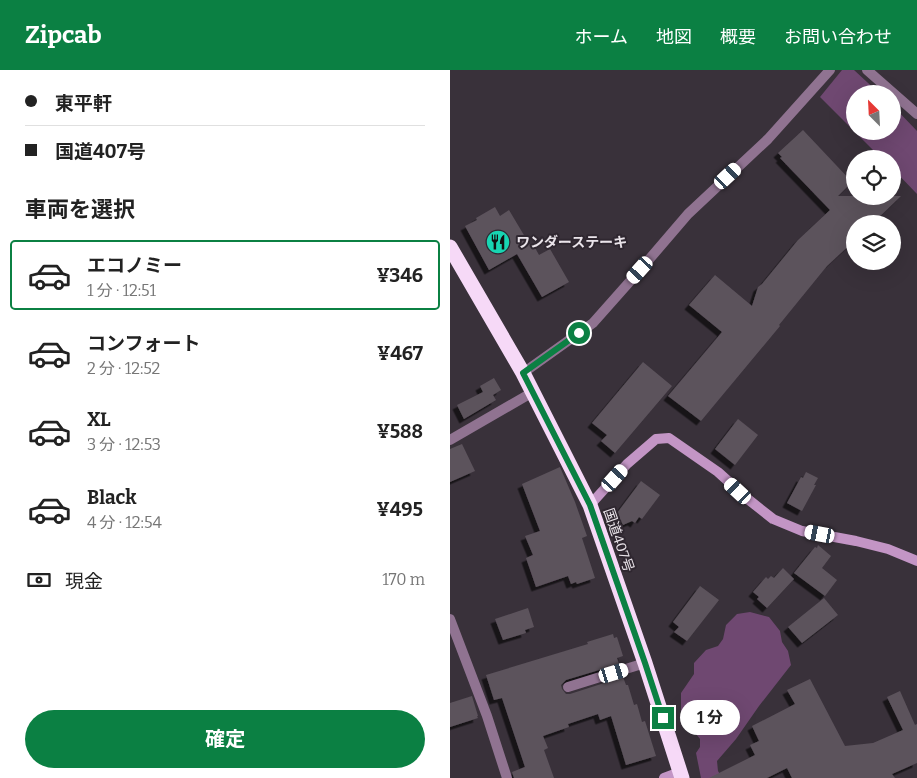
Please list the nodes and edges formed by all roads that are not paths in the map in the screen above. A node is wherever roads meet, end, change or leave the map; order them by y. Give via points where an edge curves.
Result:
1 (830, 70) edge
2 (868, 70) edge
3 (917, 114) edge
4 (450, 247) edge
5 (523, 373) junction
6 (533, 392) junction
7 (450, 440) edge
8 (590, 505) junction
9 (917, 561) edge
10 (450, 619) edge
11 (645, 663) junction
12 (568, 687) dead end
13 (682, 775) edge
14 (506, 778) edge
15 (664, 778) edge

1 - 5 street via 768,138 688,214 593,323
2 - 3 street
4 - 5 highway, 国道407号
5 - 6 highway, 国道407号
6 - 7 street
6 - 8 highway, 国道407号
8 - 9 street via 627,464 656,439 669,438 718,472 773,519 802,531 888,549
8 - 11 highway, 国道407号
10 - 14 street via 488,716
11 - 12 street
11 - 13 highway, 国道407号
13 - 15 street

